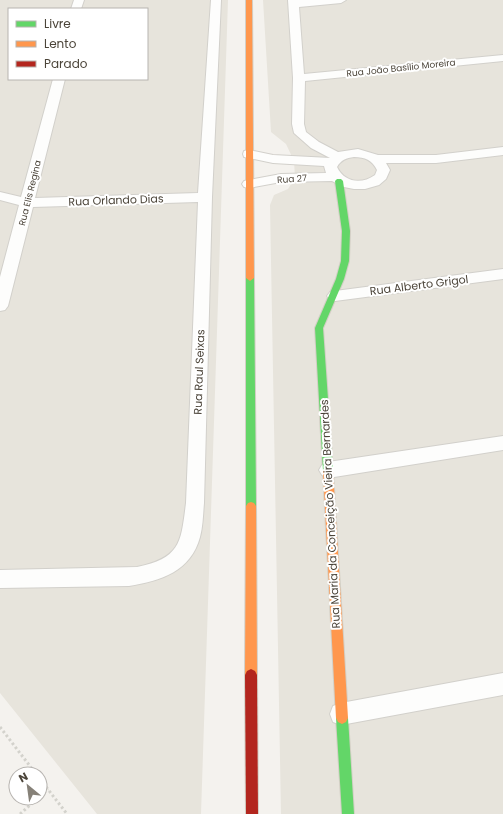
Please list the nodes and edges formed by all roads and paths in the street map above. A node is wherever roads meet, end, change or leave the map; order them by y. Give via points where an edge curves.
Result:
1 (216, 0) edge
2 (249, 0) edge
3 (341, 0) edge
4 (293, 2) edge
5 (503, 58) edge
6 (299, 78) junction
7 (59, 80) edge
8 (503, 152) edge
9 (249, 154) junction
10 (377, 159) junction
11 (436, 159) junction
12 (334, 160) junction
13 (337, 179) junction
14 (379, 179) junction
15 (249, 184) junction
16 (0, 196) edge
17 (205, 197) junction
18 (27, 203) junction
19 (344, 219) junction
20 (503, 274) edge
21 (335, 296) junction
22 (0, 306) edge
23 (503, 442) edge
24 (328, 470) junction
25 (0, 579) edge
26 (503, 684) edge
27 (341, 714) junction
28 (0, 727) edge
29 (30, 766) edge
30 (48, 789) edge
31 (29, 806) edge
32 (20, 814) edge
33 (67, 814) edge
34 (252, 814) edge
35 (348, 814) edge

1 - 17 street, Rua Raul Seixas
2 - 9 street
3 - 4 street
4 - 6 street
5 - 6 street, Rua João Basílio Moreira
6 - 12 street via 300,133
7 - 18 street, Rua Elis Regina
8 - 11 street
9 - 12 street, Rua 27 via 273,159
9 - 15 street
10 - 11 street
10 - 12 street via 354,153
10 - 14 street via 384,167
11 - 14 street
12 - 13 street via 330,167 331,173
13 - 14 street via 352,185
13 - 15 street, Rua 27 via 282,178
13 - 19 street, Rua Maria da Conceição Vieira Bernardes
14 - 19 street, Rua Maria da Conceição Vieira Bernardes via 353,196
15 - 34 street
16 - 18 street, Rua Orlando Dias
17 - 18 street, Rua Orlando Dias
17 - 25 street, Rua Raul Seixas via 195,503 188,546 179,558 167,567 148,575 129,578
18 - 22 street, Rua Elis Regina
19 - 21 street, Rua Maria da Conceição Vieira Bernardes via 345,261
20 - 21 street, Rua Alberto Grigol
21 - 24 street, Rua Maria da Conceição Vieira Bernardes via 327,307 319,328
23 - 24 street
24 - 27 street, Rua Maria da Conceição Vieira Bernardes
26 - 27 street
27 - 35 street, Rua Maria da Conceição Vieira Bernardes
28 - 29 path
30 - 33 path
31 - 32 path

